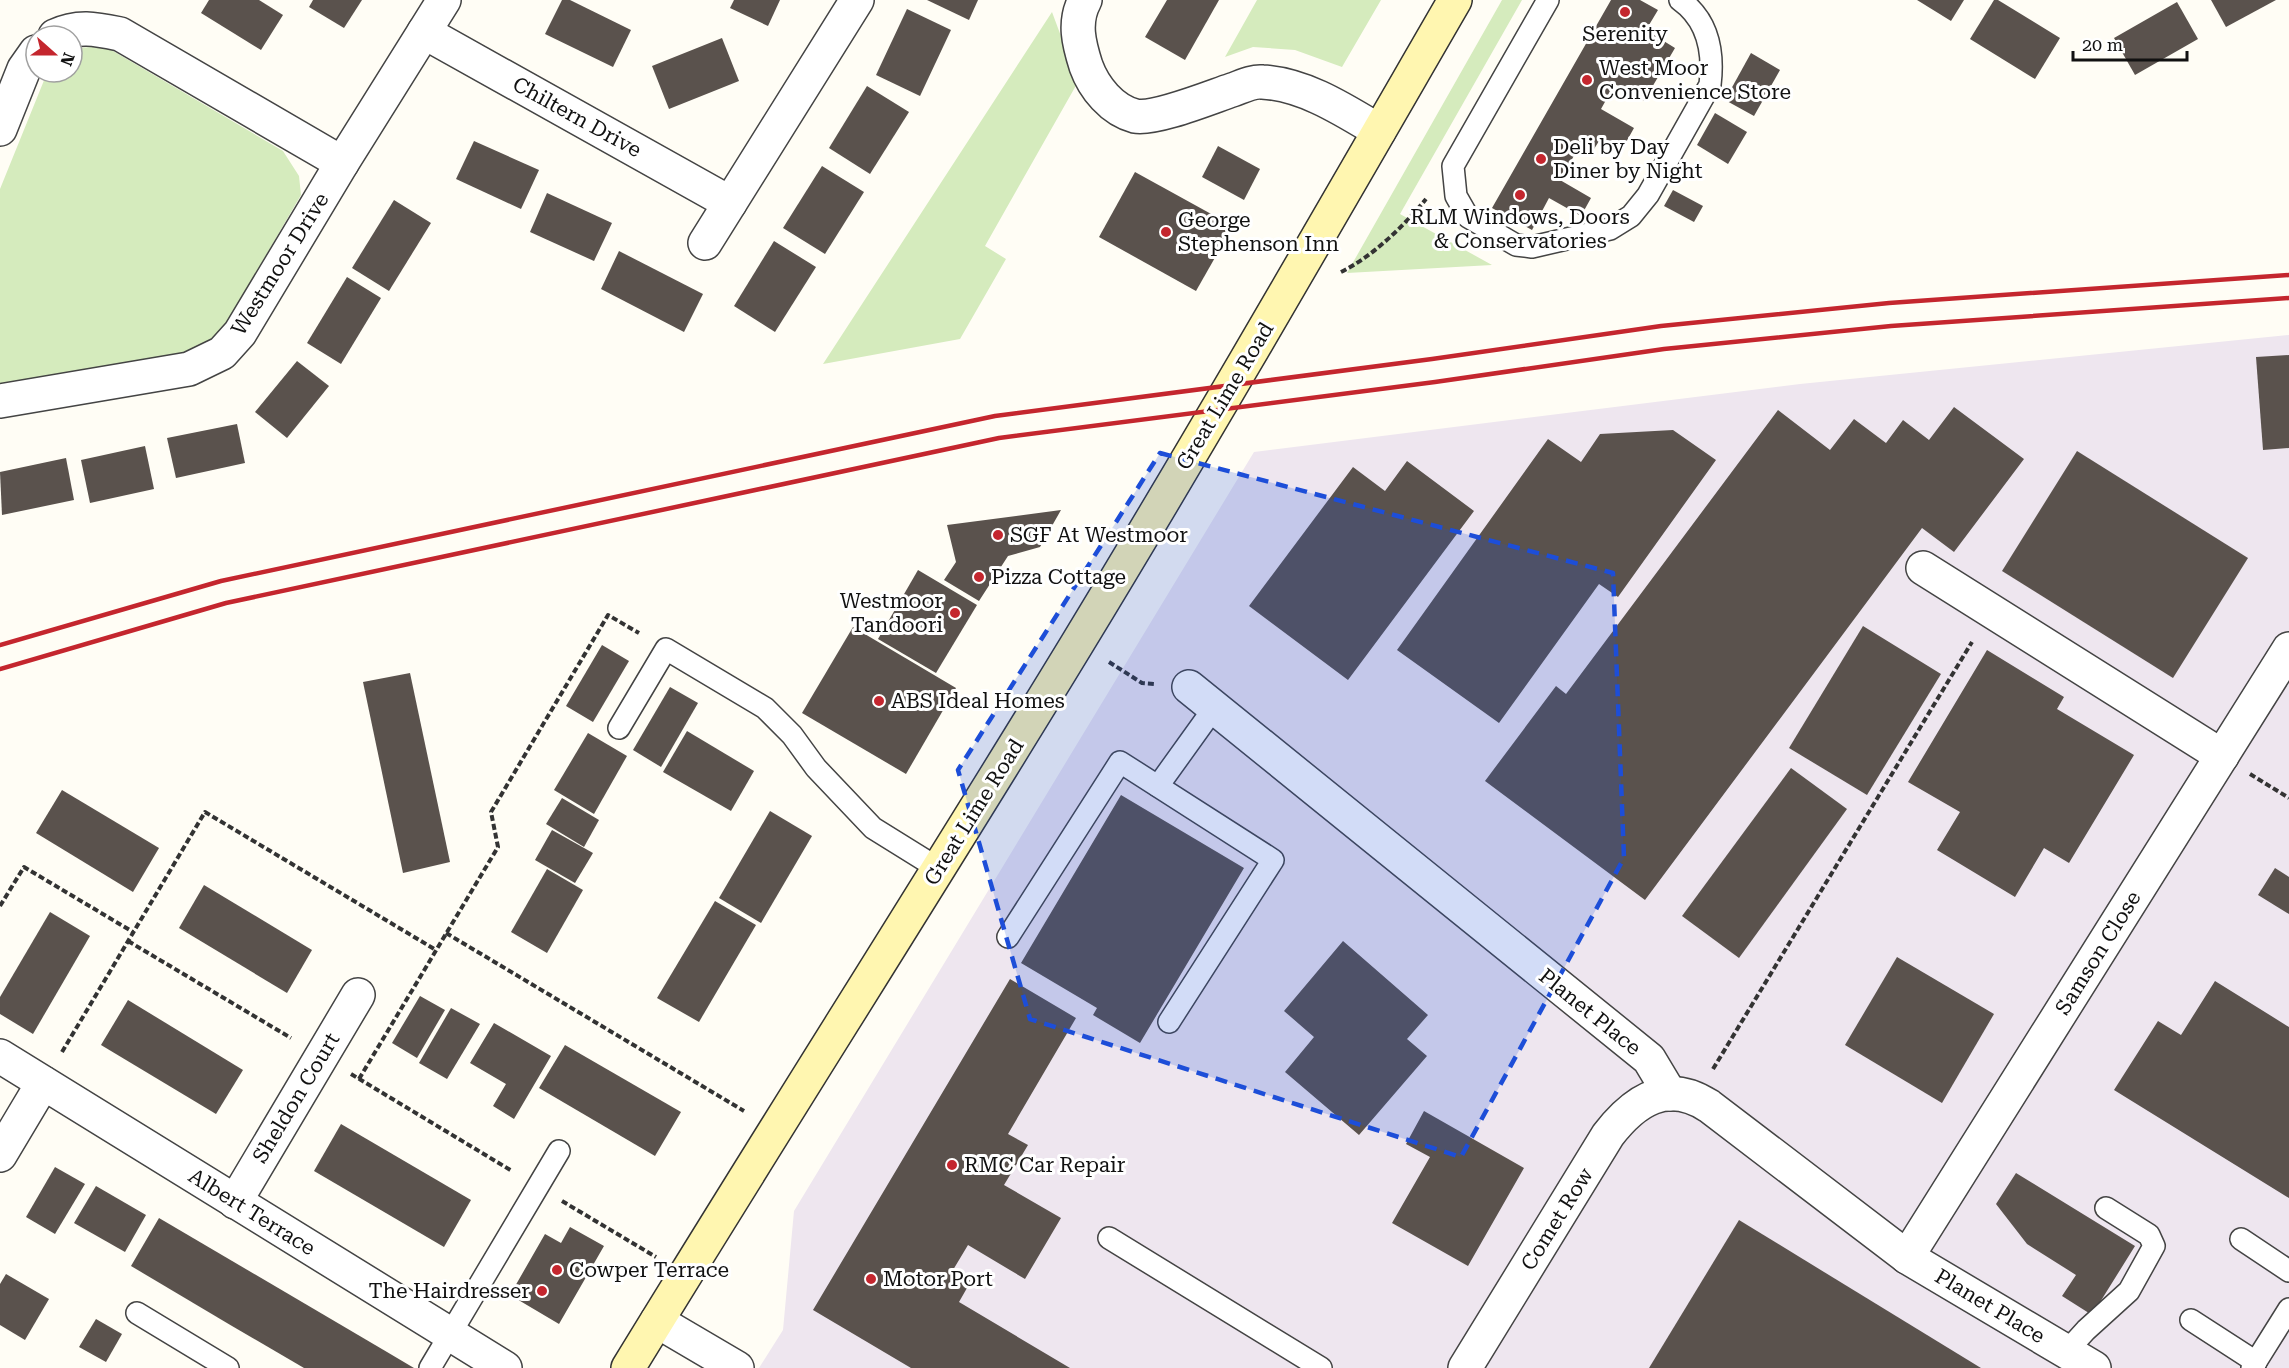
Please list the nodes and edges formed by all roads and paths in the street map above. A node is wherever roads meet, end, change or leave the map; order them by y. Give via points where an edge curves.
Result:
1 (444, 0) edge
2 (857, 0) edge
3 (1085, 0) edge
4 (1455, 0) edge
5 (1548, 0) edge
6 (1680, 0) edge
7 (84, 28) edge
8 (424, 32) junction
9 (24, 69) edge
10 (0, 129) edge
11 (1379, 131) junction
12 (342, 163) junction
13 (1453, 166) junction
14 (730, 203) junction
15 (705, 243) dead end
16 (1331, 276) dead end
17 (0, 401) edge
18 (1923, 568) dead end
19 (1991, 610) junction
20 (1078, 642) junction
21 (666, 649) junction
22 (2289, 649) edge
23 (1189, 687) joint
24 (1214, 708) junction
25 (619, 728) dead end
26 (2222, 756) junction
27 (1158, 786) junction
28 (2289, 798) edge
29 (939, 869) junction
30 (0, 906) edge
31 (133, 932) junction
32 (446, 933) junction
33 (1008, 937) dead end
34 (128, 941) junction
35 (436, 950) junction
36 (358, 995) dead end
37 (1169, 1022) dead end
38 (0, 1056) edge
39 (321, 1057) junction
40 (359, 1079) junction
41 (43, 1083) junction
42 (1683, 1095) junction
43 (776, 1130) junction
44 (559, 1151) dead end
45 (0, 1155) edge
46 (538, 1186) junction
47 (235, 1202) junction
48 (2106, 1208) dead end
49 (1109, 1238) dead end
50 (2241, 1239) dead end
51 (1907, 1257) junction
52 (2289, 1272) edge
53 (685, 1274) junction
54 (2289, 1309) edge
55 (137, 1313) dead end
56 (657, 1320) junction
57 (2191, 1320) dead end
58 (450, 1334) junction
59 (2067, 1352) junction
60 (2254, 1365) edge
61 (228, 1368) edge
62 (430, 1368) edge
63 (505, 1368) edge
64 (628, 1368) edge
65 (737, 1368) edge
66 (1321, 1368) edge
67 (1465, 1368) edge
68 (2094, 1368) edge

1 - 8 street, Westmoor Drive
2 - 14 street
3 - 11 street via 1077,39 1088,72 1111,103 1136,116 1157,114 1259,81 1310,94
4 - 11 main road, Great Lime Road
5 - 13 lane
6 - 13 lane via 1699,17 1708,40 1710,85 1648,195 1631,216 1610,229 1532,247 1516,245 1468,217 1456,196
7 - 12 street via 120,34
8 - 12 street, Westmoor Drive
8 - 14 street, Chiltern Drive
9 - 10 street
11 - 20 main road, Great Lime Road
12 - 17 street, Westmoor Drive via 240,333 222,353 189,369
13 - 16 path via 1415,212 1361,262
14 - 15 street
18 - 19 street
19 - 26 street
19 - 42 path
20 - 23 path via 1142,683
20 - 29 main road, Great Lime Road
21 - 25 lane
21 - 29 lane via 765,708 873,828
21 - 32 path via 608,615 491,812 498,847
22 - 26 street, Samson Close
23 - 24 street, Planet Place
24 - 27 lane
24 - 42 street, Planet Place via 1649,1059
26 - 28 path
26 - 51 street, Samson Close
27 - 33 lane via 1120,762
27 - 37 lane via 1274,860
29 - 43 main road, Great Lime Road
30 - 31 path via 24,867
31 - 34 path
31 - 35 path via 205,812
32 - 35 path
32 - 43 path
34 - 39 path
34 - 41 path
35 - 40 path
36 - 39 street, Sheldon Court
38 - 41 street, Albert Terrace
39 - 40 path
39 - 47 street, Sheldon Court
40 - 46 path
41 - 45 street
41 - 47 street, Albert Terrace
42 - 51 street, Planet Place
42 - 67 street, Comet Row via 1654,1096 1623,1116
43 - 53 main road, Great Lime Road
44 - 46 lane
46 - 53 path
46 - 58 lane
47 - 58 street, Albert Terrace
48 - 59 lane via 2149,1235 2154,1246 2129,1291
49 - 66 lane
50 - 52 lane
51 - 59 street, Planet Place
53 - 56 main road, Great Lime Road
54 - 60 lane
55 - 61 lane
56 - 64 main road, Great Lime Road
56 - 65 street
57 - 60 lane
58 - 62 lane
58 - 63 street, Albert Terrace
59 - 68 street, Planet Place

